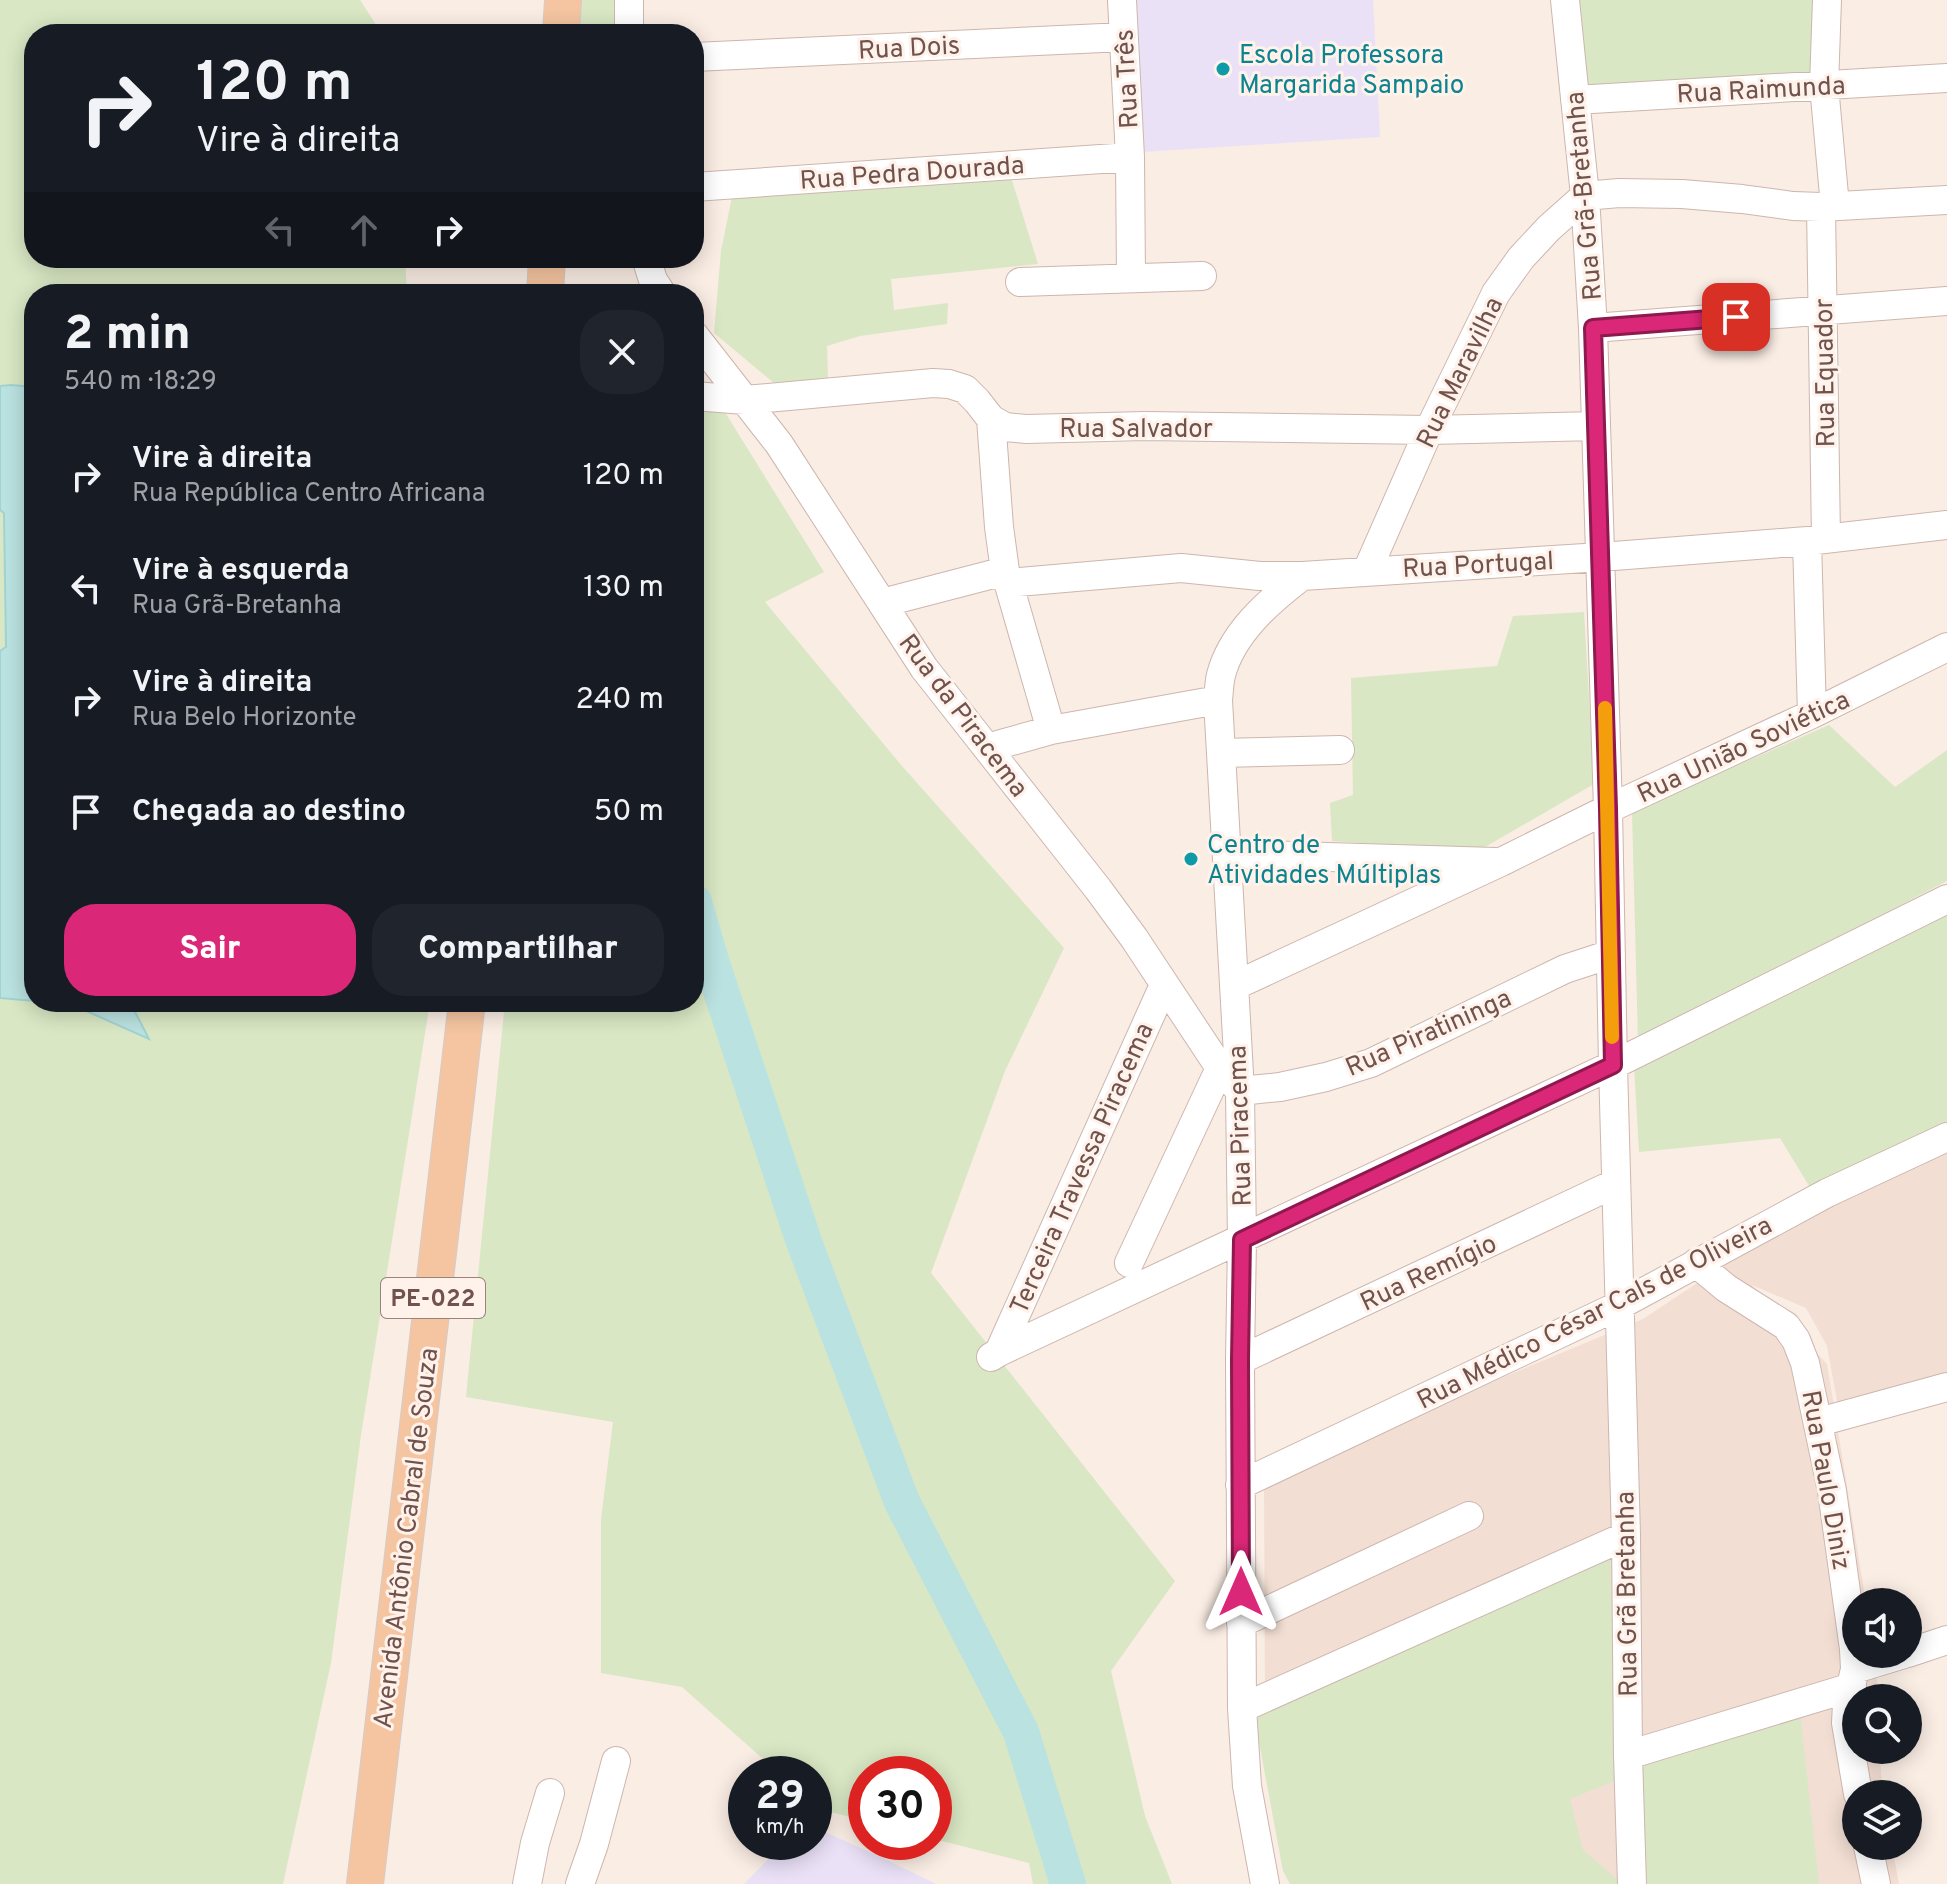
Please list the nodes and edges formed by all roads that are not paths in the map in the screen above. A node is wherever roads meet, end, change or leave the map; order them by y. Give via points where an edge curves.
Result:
1 (563, 0) edge
2 (629, 0) edge
3 (1122, 0) edge
4 (1565, 0) edge
5 (1827, 0) edge
6 (562, 24) edge
7 (629, 24) edge
8 (1124, 37) junction
9 (704, 57) edge
10 (1947, 78) edge
11 (1824, 86) junction
12 (1575, 100) junction
13 (1130, 157) junction
14 (704, 186) edge
15 (1585, 196) junction
16 (1947, 200) edge
17 (1828, 207) junction
18 (1202, 276) dead end
19 (1131, 278) junction
20 (1020, 282) dead end
21 (1947, 301) edge
22 (1823, 310) junction
23 (1593, 328) junction
24 (704, 348) edge
25 (704, 397) edge
26 (745, 400) junction
27 (991, 419) junction
28 (1596, 426) junction
29 (1429, 430) junction
30 (1947, 525) edge
31 (1816, 540) junction
32 (1601, 557) junction
33 (1367, 571) junction
34 (1302, 576) junction
35 (1007, 577) junction
36 (882, 603) junction
37 (1947, 647) edge
38 (1218, 700) junction
39 (1812, 714) junction
40 (1051, 730) junction
41 (987, 748) junction
42 (1340, 750) dead end
43 (1222, 753) junction
44 (1608, 809) junction
45 (1228, 854) junction
46 (1501, 862) junction
47 (1947, 899) edge
48 (1611, 954) junction
49 (1164, 985) junction
50 (1234, 986) junction
51 (466, 1012) edge
52 (1613, 1065) junction
53 (1220, 1068) junction
54 (1240, 1091) junction
55 (1947, 1137) edge
56 (1616, 1183) junction
57 (1242, 1240) junction
58 (1129, 1263) dead end
59 (1696, 1263) junction
60 (1620, 1305) junction
61 (1240, 1360) junction
62 (1947, 1387) edge
63 (1819, 1422) junction
64 (1240, 1485) junction
65 (1469, 1516) dead end
66 (1626, 1536) junction
67 (1241, 1623) junction
68 (1947, 1640) edge
69 (1922, 1648) edge
70 (1875, 1668) edge
71 (1854, 1678) junction
72 (1242, 1708) junction
73 (1628, 1755) junction
74 (616, 1761) dead end
75 (1856, 1780) edge
76 (550, 1793) dead end
77 (1871, 1860) edge
78 (365, 1884) edge
79 (527, 1884) edge
80 (580, 1884) edge
81 (1265, 1884) edge
82 (1632, 1884) edge
83 (1876, 1884) edge

1 - 6 main road
2 - 7 street
3 - 8 street, Rua Três
4 - 12 street, Rua Grã-Bretanha
5 - 11 street, Rua Equador
8 - 9 street, Rua Dois
8 - 13 street, Rua Três
10 - 11 street, Rua Raimunda
11 - 12 street, Rua Raimunda
11 - 17 street, Rua Equador
12 - 15 street, Rua Grã-Bretanha
13 - 14 street, Rua Pedra Dourada
13 - 19 street, Rua Três
15 - 17 street via 1682,194
15 - 23 street, Rua Grã-Bretanha
15 - 29 street, Rua Maravilha via 1521,258 1496,293
16 - 17 street
17 - 22 street, Rua Equador
18 - 19 street
19 - 20 street
21 - 22 street
22 - 23 street
22 - 31 street, Rua Equador
23 - 28 street, Rua Grã-Bretanha
24 - 26 street, Rua da Piracema
25 - 26 street
26 - 27 street via 949,384 965,389
26 - 36 street, Rua da Piracema
27 - 29 street, Rua Salvador via 1026,429
27 - 35 street
28 - 29 street, Rua Salvador
28 - 32 street, Rua Grã-Bretanha
29 - 33 street, Rua Maravilha
30 - 31 street, Rua Portugal
31 - 32 street, Rua Portugal
31 - 39 street, Rua Equador via 1809,655
32 - 33 street, Rua Portugal
32 - 44 street, Rua Grã-Bretanha
33 - 34 street, Rua Portugal
34 - 35 street, Rua Portugal via 1181,568
34 - 38 street, Rua Piracema via 1238,640 1220,677
35 - 36 street, Rua Portugal
35 - 40 street
36 - 41 street, Rua da Piracema via 924,668
37 - 39 street, Rua União Soviética
38 - 40 street
38 - 43 street, Rua Piracema
39 - 44 street, Rua União Soviética
40 - 41 street
41 - 49 street, Rua da Piracema via 1098,889
42 - 43 street
43 - 45 street, Rua Piracema
44 - 46 street, Rua União Soviética
44 - 48 street, Rua Grã-Bretanha
45 - 46 street
45 - 50 street, Rua Piracema
46 - 50 street, Rua União Soviética
47 - 52 street
48 - 52 street, Rua Grã-Bretanha
48 - 54 street, Rua Piratininga via 1565,969 1371,1063 1280,1087
49 - 53 street, Rua da Piracema
49 - 57 street, Terceira Travessa Piracema via 995,1354
50 - 54 street, Rua Piracema
51 - 78 main road, Avenida Antônio Cabral de Souza / PE-022
52 - 56 street, Rua Grã-Bretanha
52 - 57 street
53 - 54 street, Rua da Piracema
53 - 58 street
54 - 57 street, Rua Piracema
55 - 59 street, Rua Médico César Cals de Oliveira
56 - 60 street, Rua Grã-Bretanha
56 - 61 street, Rua Remígio
57 - 61 street, Rua Piracema
59 - 60 street, Rua Médico César Cals de Oliveira
59 - 63 street, Rua Paulo Diniz via 1786,1326 1805,1363
60 - 64 street, Rua Médico César Cals de Oliveira
60 - 66 street, Rua Grã Bretanha
61 - 64 street, Rua Piracema
62 - 63 street
63 - 71 street, Rua Paulo Diniz
64 - 67 street, Rua Piracema
65 - 67 street
66 - 72 street
66 - 73 street, Rua Grã Bretanha
67 - 72 street, Rua Piracema
68 - 69 street
70 - 71 street
71 - 73 street
71 - 75 street, Rua Paulo Diniz via 1846,1723
72 - 81 street, Rua Piracema via 1247,1786
73 - 82 street, Rua Grã Bretanha
74 - 80 street
76 - 79 street
77 - 83 street

